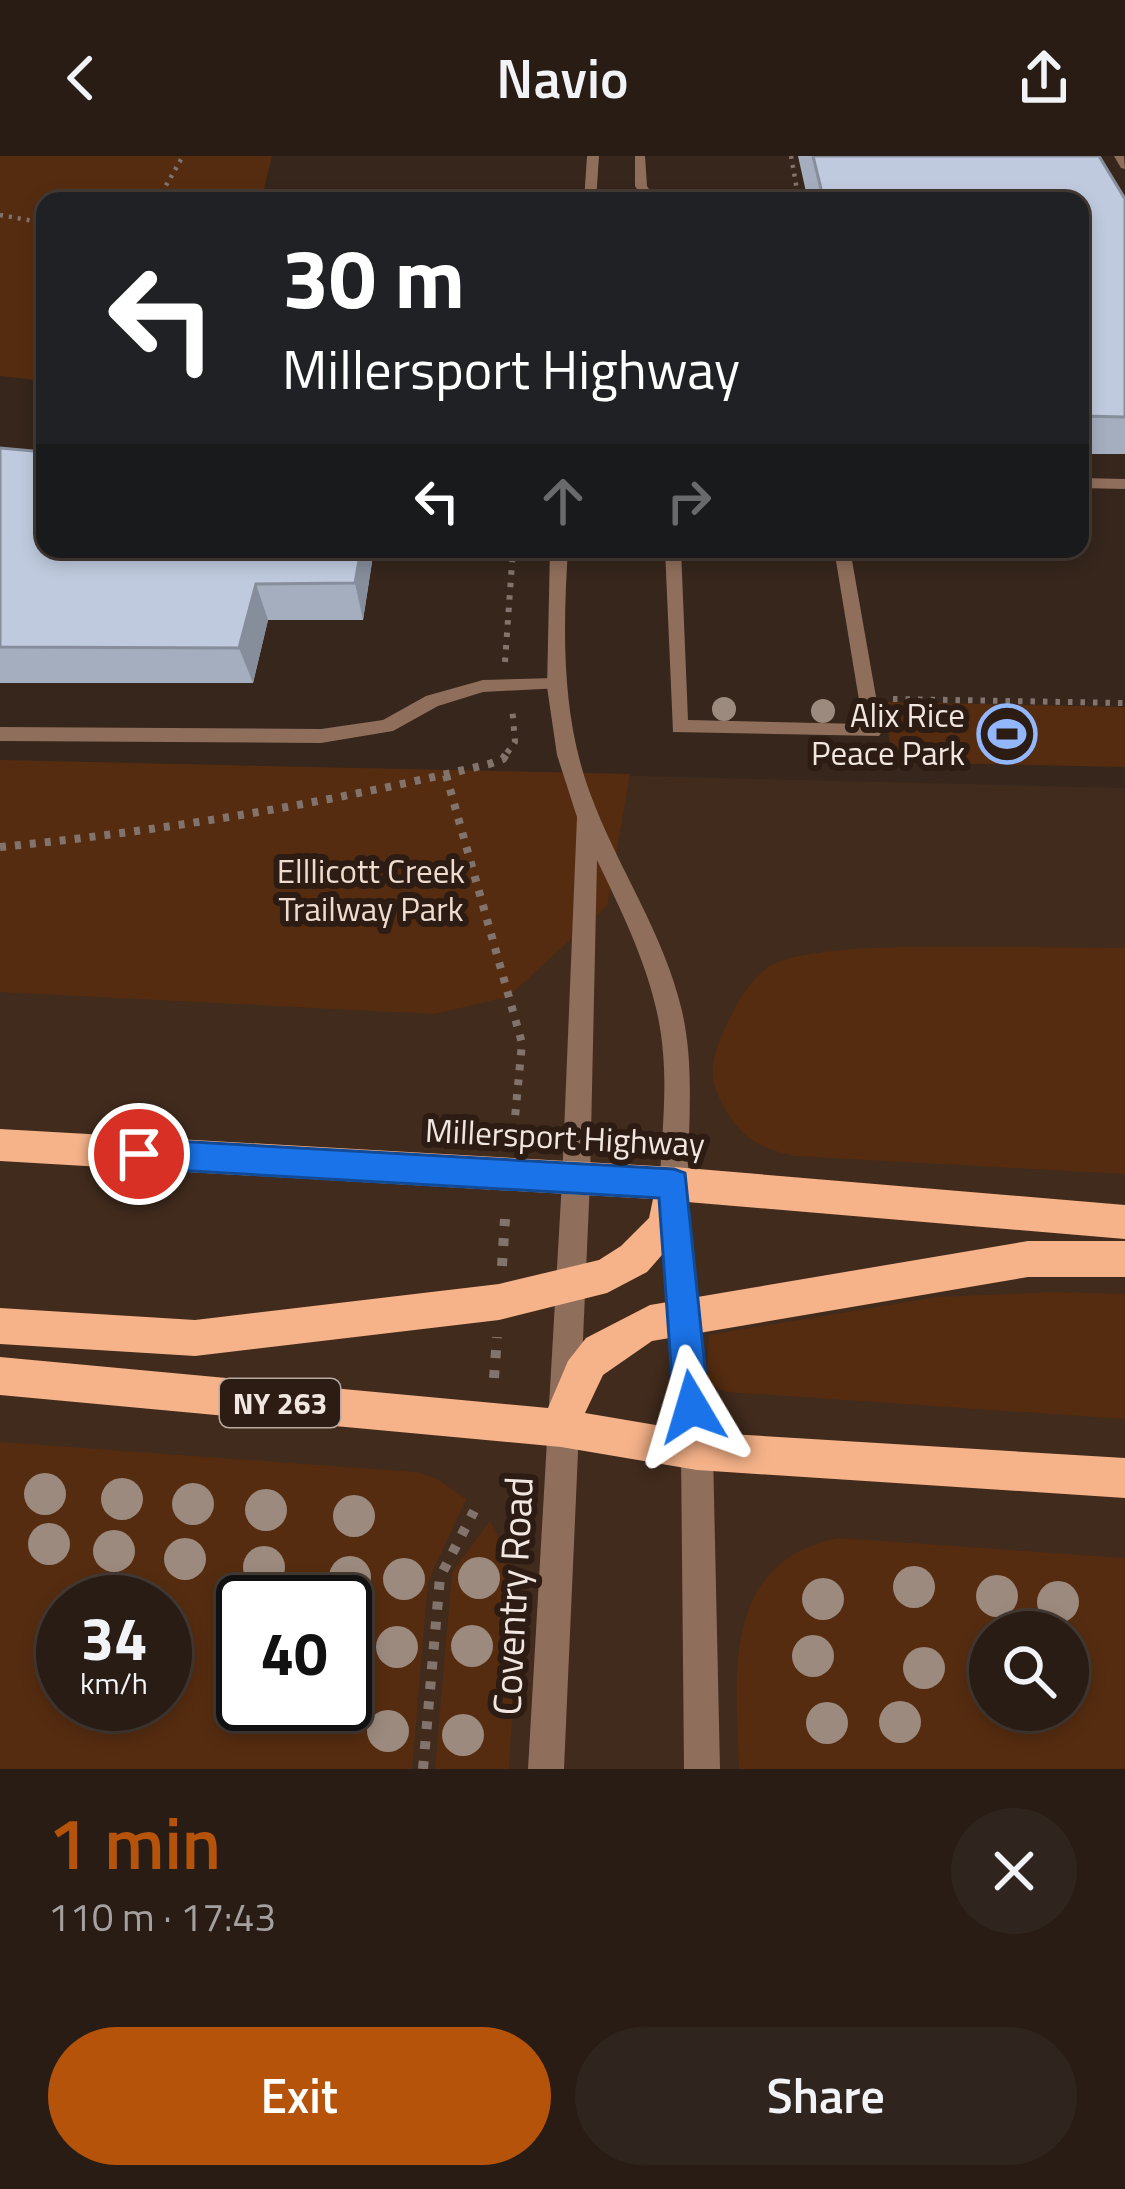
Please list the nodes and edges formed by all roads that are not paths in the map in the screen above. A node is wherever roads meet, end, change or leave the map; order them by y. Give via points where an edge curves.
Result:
1 (592, 156) edge
2 (640, 156) edge
3 (1119, 156) edge
4 (1125, 166) edge
5 (590, 192) edge
6 (645, 192) edge
7 (1089, 483) edge
8 (1125, 484) edge
9 (559, 558) edge
10 (673, 558) edge
11 (844, 558) edge
12 (555, 684) junction
13 (0, 734) edge
14 (588, 817) junction
15 (0, 1145) edge
16 (576, 1180) junction
17 (674, 1184) junction
18 (1125, 1222) edge
19 (1125, 1259) edge
20 (570, 1287) junction
21 (681, 1318) junction
22 (0, 1326) edge
23 (0, 1376) edge
24 (561, 1428) junction
25 (697, 1451) junction
26 (1125, 1478) edge
27 (546, 1769) edge
28 (702, 1769) edge

1 - 5 street
2 - 6 lane
3 - 4 lane
7 - 8 lane
9 - 12 street
10 - 11 lane via 679,728 873,731
12 - 13 lane via 483,686 387,726 321,736
12 - 14 street
14 - 16 street, Coventry Road
14 - 17 street via 638,920 674,1036
15 - 16 main road, Millersport Highway
16 - 17 main road, Millersport Highway
16 - 20 street, Coventry Road
17 - 18 main road, Millersport Highway
17 - 20 main road via 664,1227 634,1259
17 - 21 street
19 - 21 main road via 1028,1258
20 - 22 main road via 195,1338
20 - 24 street, Coventry Road
21 - 24 main road via 614,1338 579,1370
21 - 25 street
23 - 24 main road, NY 263
24 - 25 main road, NY 263
24 - 27 street, Coventry Road
25 - 26 main road, NY 263
25 - 28 street

